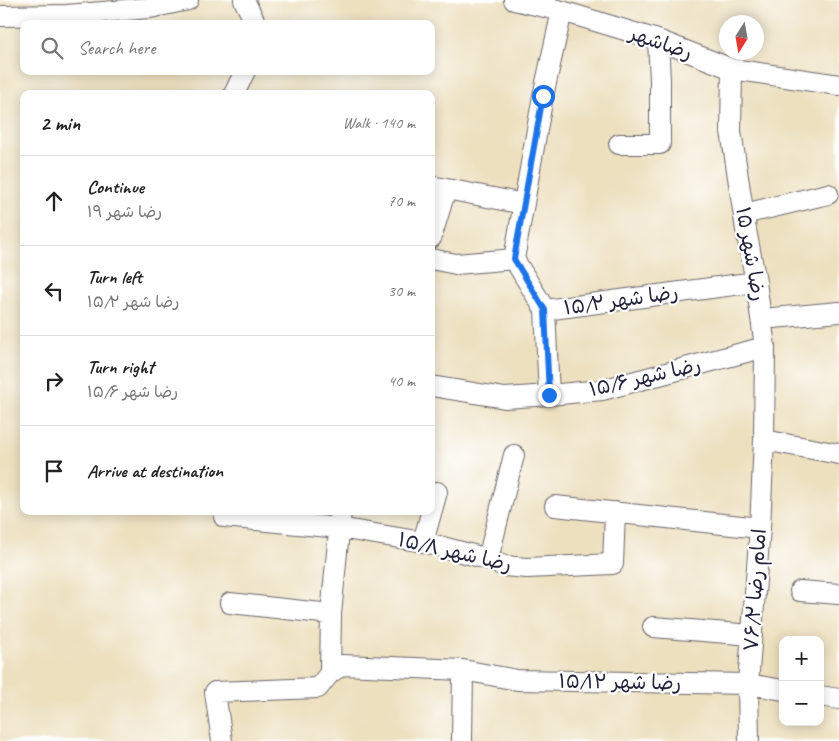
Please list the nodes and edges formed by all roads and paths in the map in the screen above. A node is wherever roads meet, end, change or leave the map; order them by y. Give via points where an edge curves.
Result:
1 (188, 0) edge
2 (244, 0) edge
3 (514, 0) edge
4 (562, 11) junction
5 (0, 16) edge
6 (254, 20) edge
7 (658, 40) junction
8 (732, 69) junction
9 (243, 75) edge
10 (839, 85) edge
11 (236, 90) edge
12 (619, 144) dead end
13 (438, 188) edge
14 (828, 194) dead end
15 (524, 204) junction
16 (435, 209) edge
17 (744, 214) junction
18 (514, 259) junction
19 (435, 260) edge
20 (756, 282) junction
21 (545, 310) junction
22 (839, 312) edge
23 (762, 319) junction
24 (765, 347) junction
25 (435, 387) edge
26 (549, 395) junction
27 (764, 440) junction
28 (839, 454) edge
29 (514, 455) dead end
30 (437, 492) dead end
31 (435, 499) edge
32 (555, 506) dead end
33 (615, 512) junction
34 (431, 515) edge
35 (224, 517) dead end
36 (340, 520) edge
37 (760, 528) junction
38 (423, 542) junction
39 (488, 559) junction
40 (800, 591) dead end
41 (839, 594) edge
42 (230, 602) dead end
43 (331, 614) junction
44 (653, 626) dead end
45 (752, 635) junction
46 (463, 670) junction
47 (330, 673) junction
48 (748, 684) junction
49 (779, 689) edge
50 (824, 697) edge
51 (839, 699) edge
52 (222, 741) edge
53 (462, 741) edge
54 (749, 741) edge

1 - 5 street via 150,8
2 - 6 street
3 - 4 street, رضاشهر
4 - 7 street, رضاشهر
4 - 15 street
7 - 8 street, رضاشهر
7 - 12 street via 660,144
8 - 10 street, رضاشهر
8 - 17 street, رضا شهر ۱۵ via 731,132
9 - 11 street
13 - 15 street
13 - 16 street
14 - 17 street
15 - 18 street
17 - 20 street, رضا شهر ۱۵
18 - 19 street via 456,264
18 - 21 street, رضا شهر ۱۵/۲
20 - 21 street, رضا شهر ۱۵/۲
20 - 23 street, رضا شهر ۱۵
21 - 26 street
22 - 23 street
23 - 24 street, رضا شهر ۱۵
24 - 26 street, رضا شهر ۱۵/۶ via 602,390
24 - 27 street, رضا شهر ۱۵
25 - 26 street, رضا شهر ۱۵/۶ via 505,398
27 - 28 street
27 - 37 street, امام رضا ۷۶/۲
29 - 39 street
30 - 31 street
32 - 33 street
33 - 37 street
33 - 39 street, رضا شهر ۱۵/۸ via 613,564 527,568 504,566
34 - 38 street
35 - 36 street, رضا شهر ۱۵/۸
36 - 38 street, رضا شهر ۱۵/۸
36 - 43 street
37 - 45 street, امام رضا ۷۶/۲
38 - 39 street, رضا شهر ۱۵/۸
40 - 41 street
42 - 43 street
43 - 47 street
44 - 45 street
45 - 48 street, امام رضا ۷۶/۲
46 - 47 street, رضا شهر ۱۵/۱۲ via 343,665
46 - 48 street, رضا شهر ۱۵/۱۲ via 517,680
46 - 53 street
47 - 52 street via 318,688 215,692
48 - 49 street, رضا شهر ۱۵/۱۲
48 - 54 street, امام رضا ۷۶/۲
50 - 51 street

